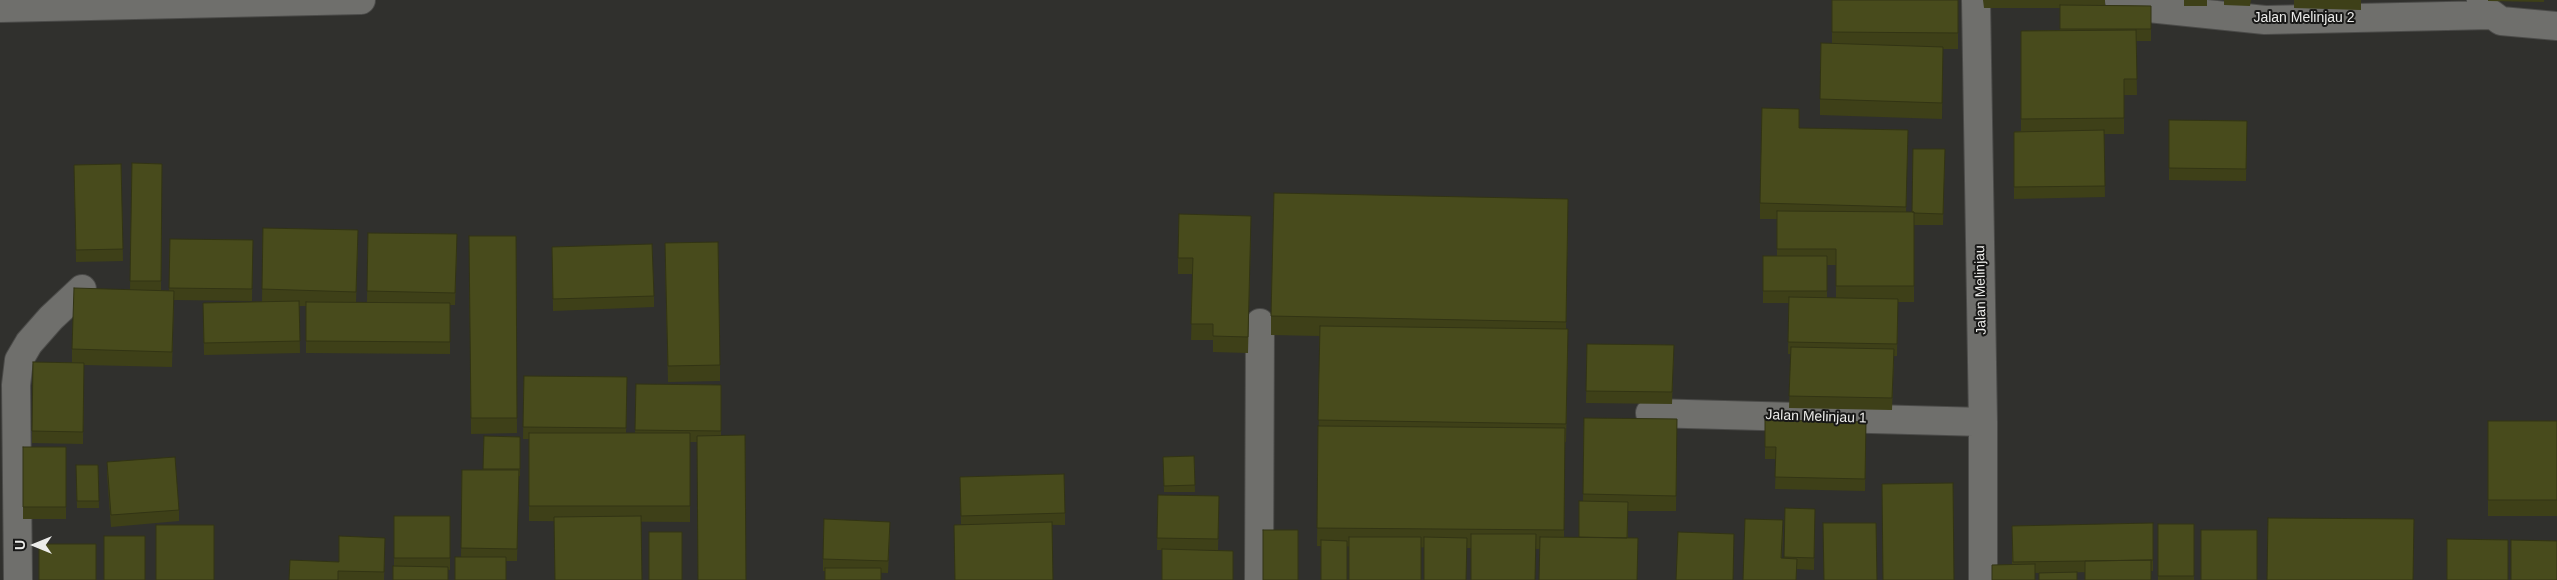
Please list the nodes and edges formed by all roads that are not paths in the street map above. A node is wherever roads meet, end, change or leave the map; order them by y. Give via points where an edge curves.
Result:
1 (361, 0) edge
2 (1976, 0) edge
3 (2119, 0) edge
4 (0, 8) edge
5 (2487, 8) edge
6 (2557, 26) edge
7 (82, 289) edge
8 (1260, 323) dead end
9 (1650, 413) dead end
10 (1983, 422) junction
11 (18, 580) edge
12 (1259, 580) edge
13 (1983, 580) edge

1 - 4 street
2 - 10 street, Jalan Melinjau
3 - 5 street, Jalan Melinjau 2 via 2129,6 2265,20
5 - 6 street via 2501,22
7 - 11 street via 35,336 18,360
8 - 12 street
9 - 10 street, Jalan Melinjau 1
10 - 13 street, Jalan Melinjau

